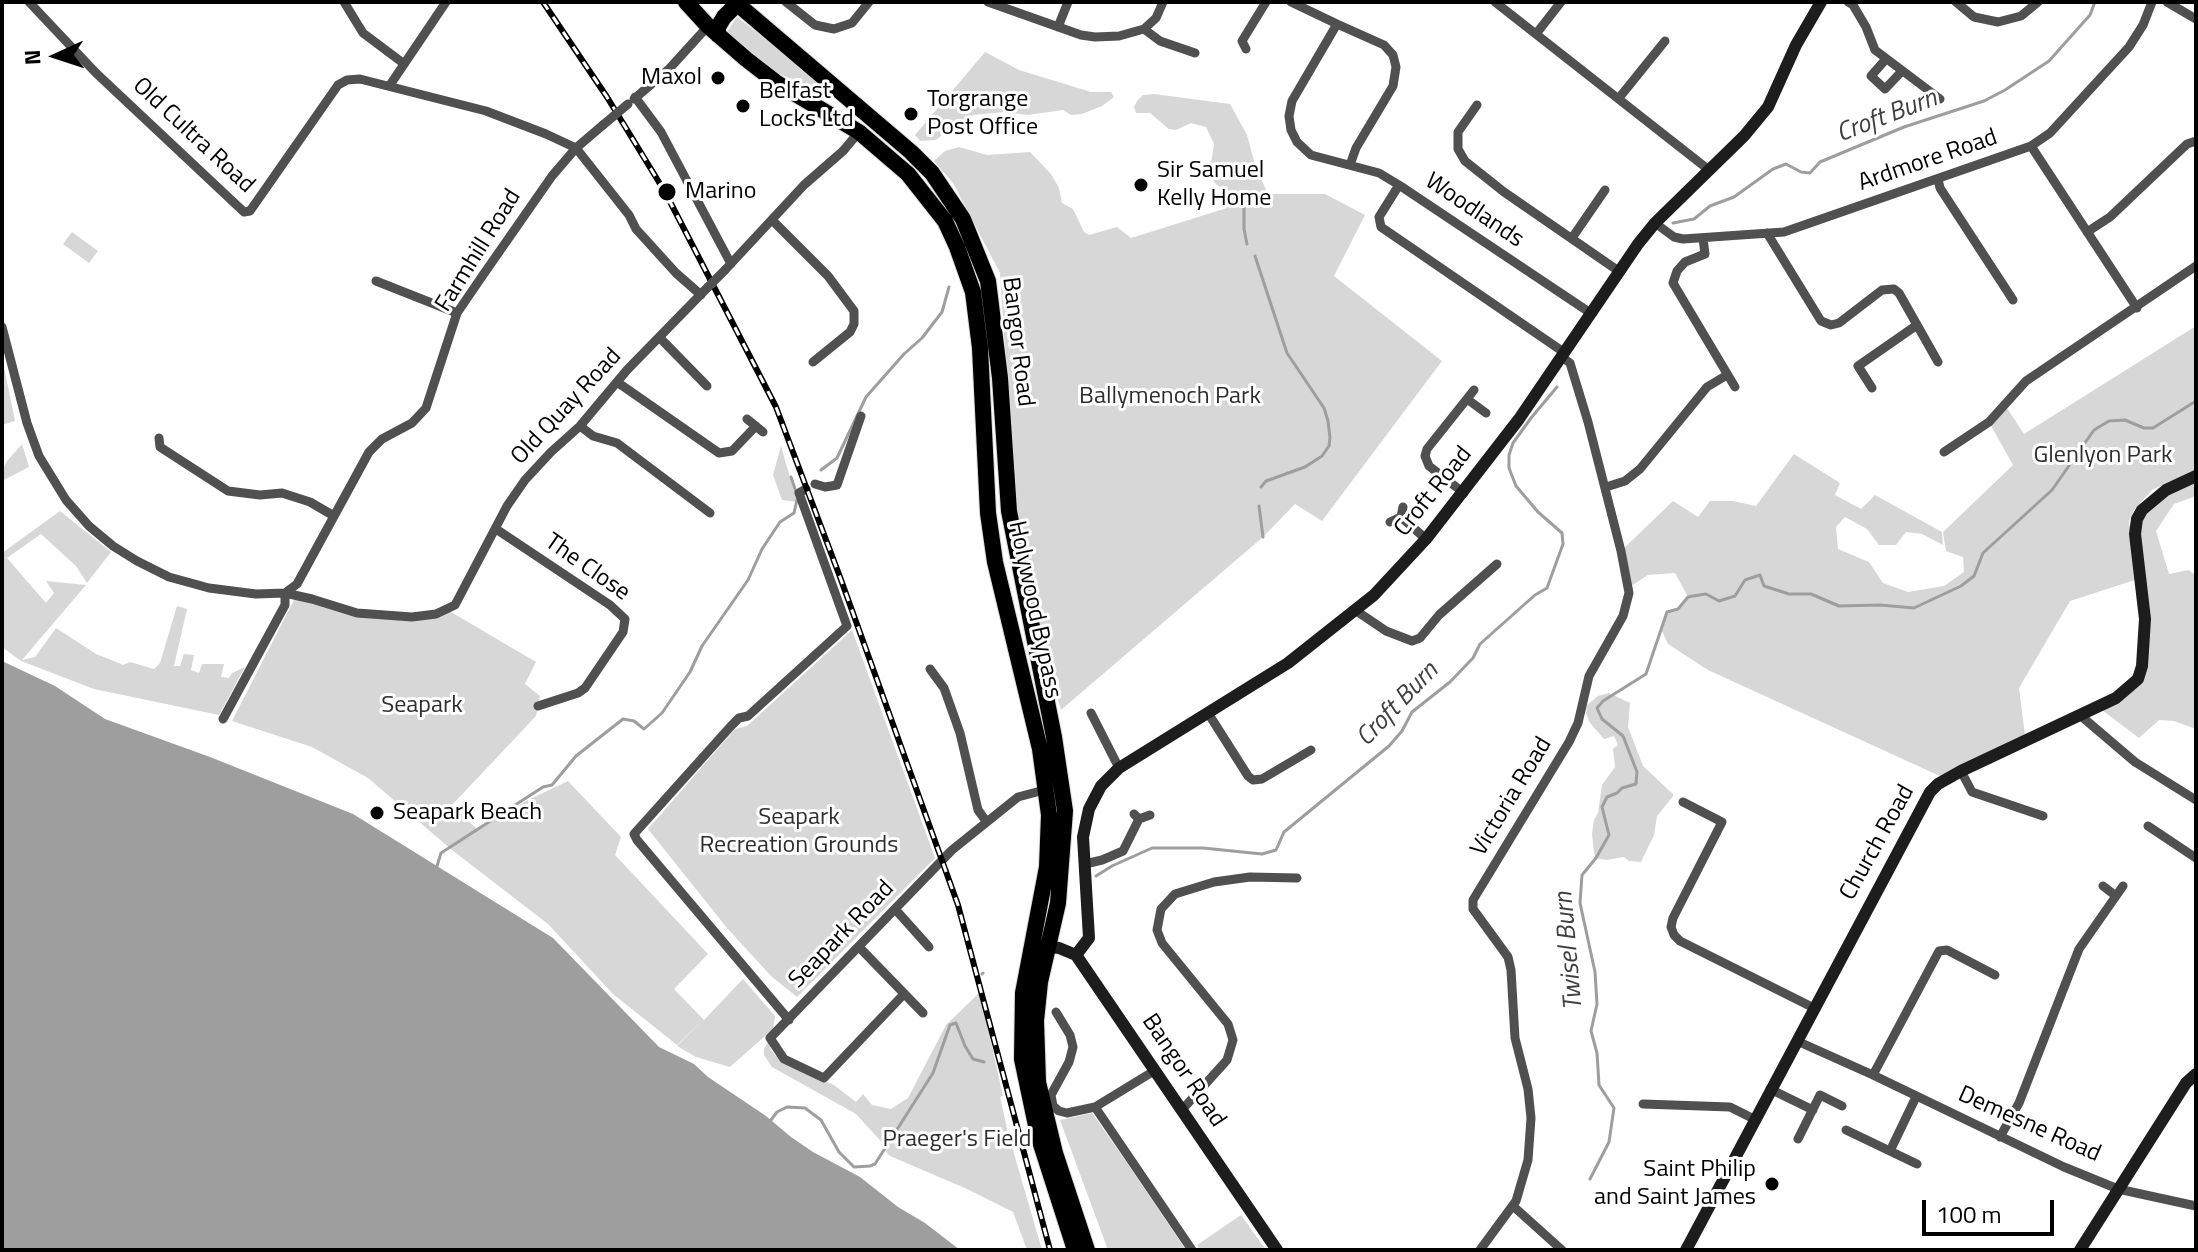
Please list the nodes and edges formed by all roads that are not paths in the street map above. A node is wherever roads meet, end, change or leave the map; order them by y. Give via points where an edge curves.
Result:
1 (29, 2) edge
2 (344, 2) edge
3 (446, 2) edge
4 (686, 2) edge
5 (786, 2) edge
6 (869, 2) edge
7 (988, 2) edge
8 (1068, 2) edge
9 (1163, 2) edge
10 (1266, 2) edge
11 (1291, 2) edge
12 (1495, 2) edge
13 (1561, 2) edge
14 (1821, 2) edge
15 (1848, 2) edge
16 (1956, 2) edge
17 (2038, 2) edge
18 (2152, 2) edge
19 (2167, 2) edge
20 (734, 3) edge
21 (2196, 19) edge
22 (1337, 24) junction
23 (1058, 27) junction
24 (1144, 29) junction
25 (713, 31) junction
26 (1536, 34) junction
27 (1665, 41) dead end
28 (1246, 49) dead end
29 (1195, 53) dead end
30 (1886, 59) junction
31 (403, 63) junction
32 (1902, 71) junction
33 (390, 85) junction
34 (1619, 98) junction
35 (1940, 99) dead end
36 (632, 100) junction
37 (1477, 105) dead end
38 (859, 132) junction
39 (2196, 141) edge
40 (2031, 146) junction
41 (576, 148) junction
42 (1350, 165) junction
43 (1709, 170) junction
44 (1938, 179) junction
45 (1399, 185) junction
46 (1605, 190) dead end
47 (773, 221) junction
48 (1655, 223) junction
49 (2087, 232) junction
50 (1767, 233) junction
51 (1572, 238) junction
52 (1703, 238) junction
53 (971, 259) junction
54 (2196, 266) edge
55 (728, 267) junction
56 (1620, 272) junction
57 (376, 281) dead end
58 (704, 291) junction
59 (2013, 300) dead end
60 (2137, 308) junction
61 (457, 313) junction
62 (1592, 314) junction
63 (1917, 325) junction
64 (2, 327) edge
65 (659, 337) junction
66 (1564, 355) junction
67 (813, 362) dead end
68 (1938, 362) dead end
69 (1727, 375) junction
70 (617, 382) junction
71 (707, 386) dead end
72 (1735, 387) dead end
73 (1872, 388) dead end
74 (1474, 390) dead end
75 (1467, 399) junction
76 (1486, 413) dead end
77 (861, 416) dead end
78 (747, 419) dead end
79 (580, 426) junction
80 (159, 438) dead end
81 (1944, 452) dead end
82 (2196, 476) edge
83 (1606, 487) junction
84 (1464, 493) junction
85 (710, 513) dead end
86 (334, 516) junction
87 (1390, 522) dead end
88 (496, 529) junction
89 (1426, 539) junction
90 (1497, 564) dead end
91 (285, 593) junction
92 (1355, 610) junction
93 (936, 672) dead end
94 (538, 706) dead end
95 (1091, 713) dead end
96 (1208, 713) junction
97 (2081, 716) junction
98 (223, 719) dead end
99 (1311, 750) dead end
100 (1119, 768) junction
101 (1961, 771) junction
102 (1055, 788) junction
103 (2196, 800) edge
104 (1683, 802) dead end
105 (1150, 815) dead end
106 (2043, 816) dead end
107 (986, 821) junction
108 (2148, 826) dead end
109 (2196, 858) edge
110 (1085, 864) junction
111 (1297, 878) dead end
112 (2103, 886) dead end
113 (2123, 886) dead end
114 (2116, 896) junction
115 (895, 909) junction
116 (1041, 945) junction
117 (859, 947) junction
118 (929, 947) dead end
119 (1076, 955) junction
120 (1995, 975) dead end
121 (904, 994) junction
122 (1814, 1008) junction
123 (1056, 1012) dead end
124 (923, 1013) dead end
125 (789, 1020) junction
126 (1797, 1041) junction
127 (1154, 1071) junction
128 (2196, 1074) edge
129 (1873, 1075) junction
130 (1770, 1089) junction
131 (1916, 1097) junction
132 (1643, 1104) dead end
133 (1842, 1106) dead end
134 (1095, 1107) junction
135 (1813, 1110) junction
136 (1181, 1111) junction
137 (1754, 1119) junction
138 (1846, 1130) dead end
139 (2000, 1137) junction
140 (1798, 1139) dead end
141 (1890, 1151) junction
142 (1917, 1164) dead end
143 (2118, 1189) junction
144 (1513, 1206) junction
145 (2196, 1206) edge
146 (1075, 1250) edge
147 (1087, 1250) edge
148 (1192, 1250) edge
149 (1277, 1250) edge
150 (1480, 1250) edge
151 (1562, 1250) edge
152 (1686, 1250) edge
153 (2080, 1250) edge

1 - 33 street, Old Cultra Road via 244,212 250,211 338,85 356,78
2 - 31 street via 363,33
3 - 31 street
4 - 25 highway
5 - 6 street via 815,25 834,29 852,23
7 - 23 street
8 - 23 street
9 - 24 street
10 - 28 street via 1242,41
11 - 22 street
12 - 26 street
13 - 26 street
14 - 43 street, Croft Road via 1768,107
15 - 30 street via 1875,50
16 - 17 street via 1974,17 1998,22 2021,16
18 - 40 street, Ardmore Road via 2129,47 2050,133
19 - 21 street
20 - 25 highway
20 - 53 highway, Bangor Road via 932,173 963,219
22 - 42 street via 1384,45 1396,67 1393,86
22 - 42 street via 1292,101 1290,123 1306,152
23 - 24 street via 1088,37
24 - 29 street via 1160,41
25 - 36 street, Farmhill Road
25 - 38 highway via 777,83
26 - 34 street
27 - 34 street
30 - 32 street
30 - 32 street via 1871,76 1885,89
31 - 33 street
32 - 35 street
33 - 41 street, Old Cultra Road via 514,120
34 - 43 street
36 - 41 street, Farmhill Road, bridge
36 - 55 street via 669,146
37 - 51 street via 1458,132 1462,158
38 - 47 street, Old Quay Road
38 - 53 highway via 924,191
39 - 49 street
40 - 44 street, Ardmore Road
40 - 49 street
41 - 58 street via 636,229 676,273
41 - 61 street, Farmhill Road
42 - 45 street
43 - 48 street, Croft Road
44 - 50 street, Ardmore Road via 1800,228
44 - 59 street
45 - 62 street, Woodlands
45 - 66 street, Woodlands via 1379,217 1381,227
46 - 51 street
47 - 55 street, Old Quay Road
47 - 67 street via 828,276 854,311 850,332
48 - 52 street, Ardmore Road via 1674,237
48 - 56 street, Croft Road
49 - 60 street
50 - 52 street, Ardmore Road
50 - 63 street via 1824,323 1839,323 1891,288
51 - 56 street
52 - 69 street via 1705,254 1685,262 1673,283
53 - 102 highway, Bangor Road via 988,281 992,302 1011,524
54 - 60 street
55 - 58 street, Old Quay Road, bridge
56 - 62 street, Croft Road
57 - 61 street
58 - 65 street, Old Quay Road
60 - 81 street via 2026,381 1989,422
61 - 86 street, Farmhill Road via 426,408 373,447
62 - 66 street, Croft Road
63 - 68 street
63 - 73 street via 1858,366
64 - 91 street, Old Quay Road via 39,456 89,526 125,554 169,577 209,588
65 - 70 street, Old Quay Road
65 - 71 street
66 - 83 street, Victoria Road
66 - 84 street, Croft Road
69 - 72 street
69 - 83 street via 1707,387 1640,469
70 - 78 street via 719,453 732,451 759,429
70 - 79 street, Old Quay Road
74 - 75 street
75 - 76 street
75 - 84 street via 1425,456 1429,466
77 - 125 street via 837,485 811,486 799,493 847,626 748,716 739,718 634,834
79 - 85 street via 617,443
79 - 88 street, Old Quay Road via 525,480
80 - 86 street via 160,447 228,491 282,493
82 - 97 street, Church Road via 2166,490 2137,519 2145,619 2138,679
83 - 144 street, Victoria Road via 1629,593 1623,616 1589,676 1569,742 1473,900 1473,909 1508,957 1515,1038 1530,1103 1528,1160
84 - 89 street, Croft Road
86 - 91 street, Farmhill Road via 297,584
87 - 89 street via 1402,512
88 - 91 street, Old Quay Road via 460,598 436,614 357,613
88 - 94 street, The Close via 625,619 623,632 585,688
89 - 92 street, Croft Road
90 - 92 street via 1412,641
91 - 98 street, Farmhill Road via 285,605
92 - 96 street, Croft Road via 1288,663
93 - 107 street via 960,733 978,810
95 - 100 street
96 - 99 street via 1253,780
96 - 100 street, Croft Road
97 - 101 street, Church Road
97 - 103 street via 2135,762
100 - 110 street, Croft Road via 1089,809
101 - 106 street via 1972,792
101 - 122 street, Church Road via 1938,784 1919,808
102 - 107 street, Seapark Road via 1018,797
102 - 116 highway via 1063,858 1058,903
104 - 122 street via 1722,822 1673,918 1673,932 1680,941
105 - 110 street via 1136,817 1123,851
107 - 115 street, Seapark Road
108 - 109 street
110 - 119 street, Croft Road via 1089,938
111 - 136 street via 1214,882 1175,894 1161,909 1157,930 1162,943 1228,1024 1233,1040 1227,1060
112 - 114 street
113 - 114 street
114 - 139 street via 2079,949 2019,1103
115 - 117 street, Seapark Road
115 - 118 street
116 - 119 street
116 - 146 highway via 1023,993 1022,1059 1038,1135
116 - 147 highway via 1038,1082
117 - 121 street
117 - 125 street, Seapark Road
119 - 127 street, Bangor Road
120 - 129 street via 1947,950 1939,951
121 - 124 street
121 - 125 street, Seapark Road via 824,1078 784,1059 770,1038
122 - 126 street, Church Road
123 - 134 street via 1072,1041 1072,1053 1052,1102 1064,1113
126 - 129 street, Demesne Road
126 - 130 street, Church Road
127 - 134 street
127 - 136 street, Bangor Road
128 - 143 street, Demesne Road
129 - 131 street, Demesne Road
130 - 135 street
130 - 137 street, Church Road
131 - 139 street, Demesne Road
131 - 141 street
132 - 137 street via 1730,1107
133 - 135 street via 1820,1095
134 - 148 street
135 - 140 street
136 - 149 street, Bangor Road
137 - 152 street, Church Road
138 - 141 street
139 - 143 street, Demesne Road
141 - 142 street
143 - 145 street
143 - 153 street
144 - 150 street, Victoria Road
144 - 151 street

